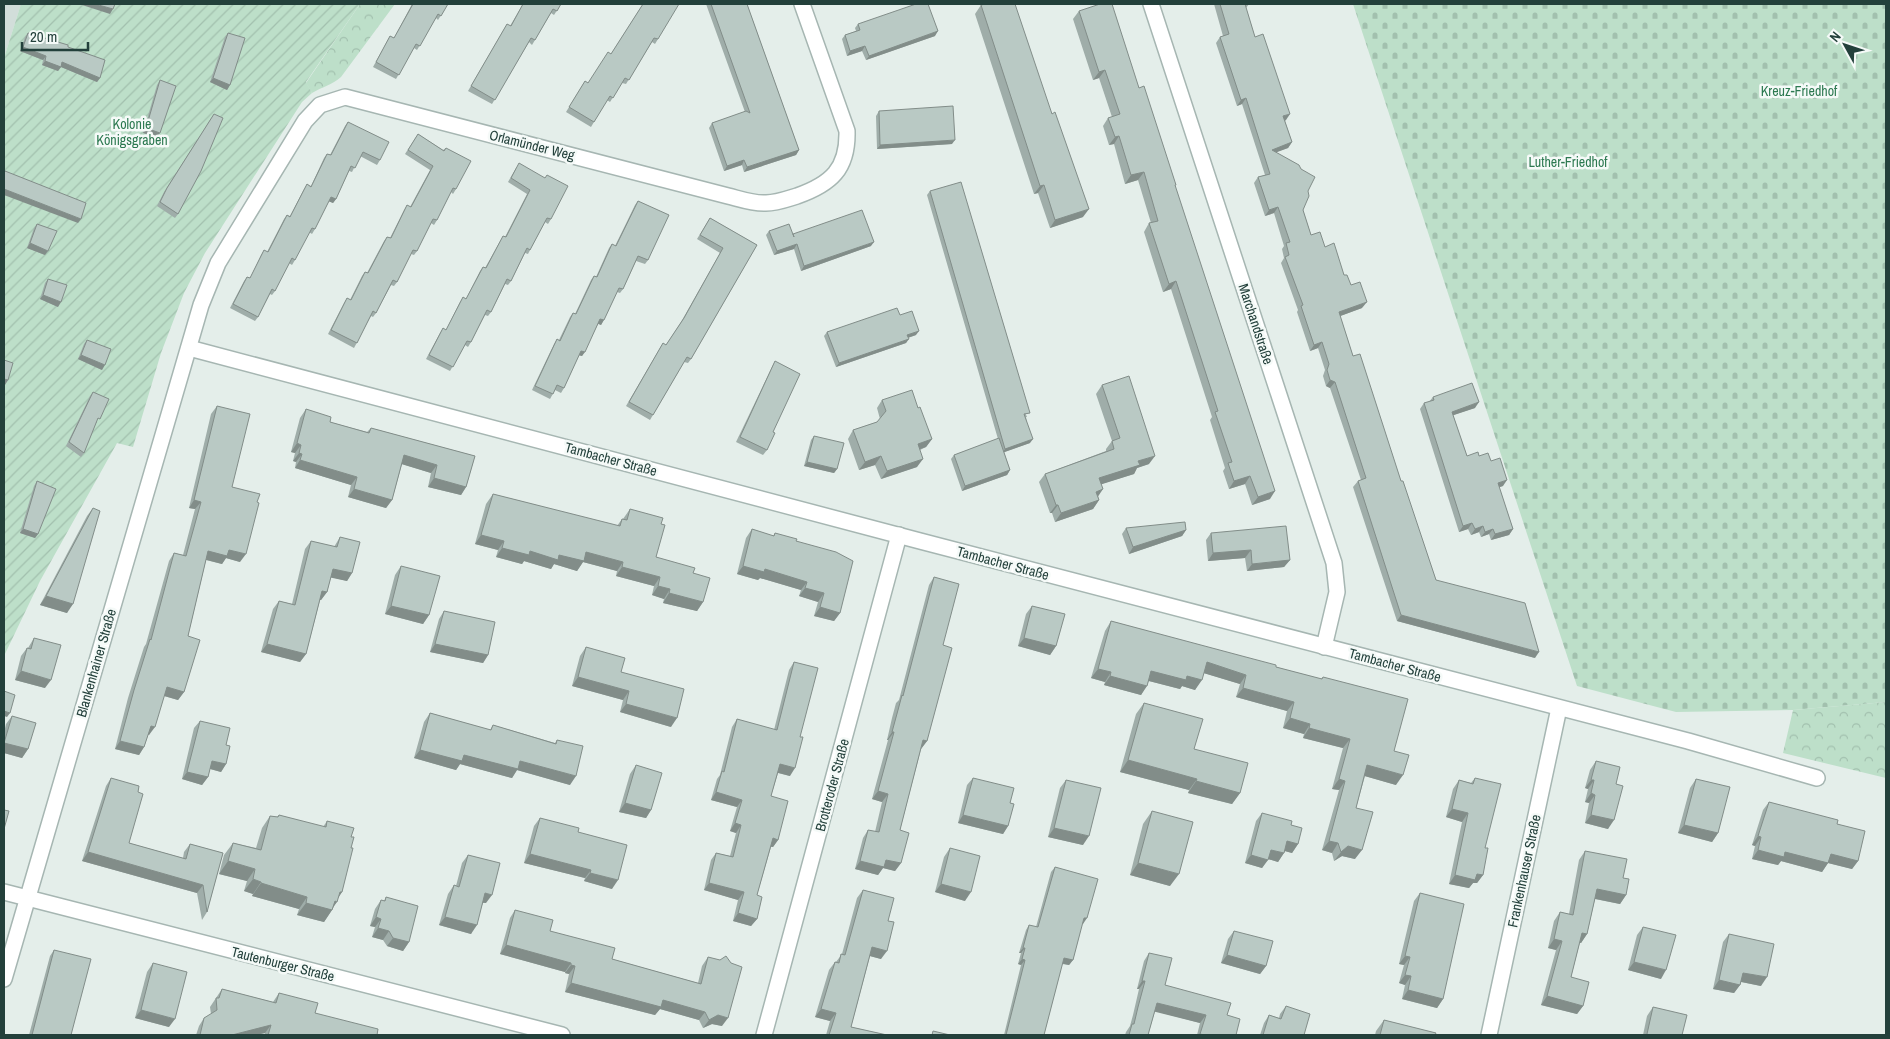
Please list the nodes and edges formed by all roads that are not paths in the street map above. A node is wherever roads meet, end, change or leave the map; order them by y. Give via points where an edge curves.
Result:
1 (802, 4) edge
2 (1151, 4) edge
3 (189, 348) junction
4 (899, 535) junction
5 (1324, 646) junction
6 (1559, 708) junction
7 (1817, 778) dead end
8 (4, 892) edge
9 (27, 898) junction
10 (4, 979) edge
11 (562, 1035) edge
12 (764, 1035) edge
13 (1489, 1035) edge

1 - 3 street, Orlamünder Weg via 846,131 847,147 841,165 819,187 781,201 754,202 344,97 328,101 305,121 218,263 201,305
2 - 5 street, Marchandstraße via 1334,563 1337,592
3 - 4 street, Tambacher Straße
3 - 9 street, Blankenhainer Straße
4 - 5 street, Tambacher Straße
4 - 12 street, Brotteroder Straße
5 - 6 street, Tambacher Straße
6 - 7 street, Tambacher Straße
6 - 13 street, Frankenhauser Straße
8 - 9 street, Tautenburger Straße
9 - 10 street, Blankenhainer Straße
9 - 11 street, Tautenburger Straße

